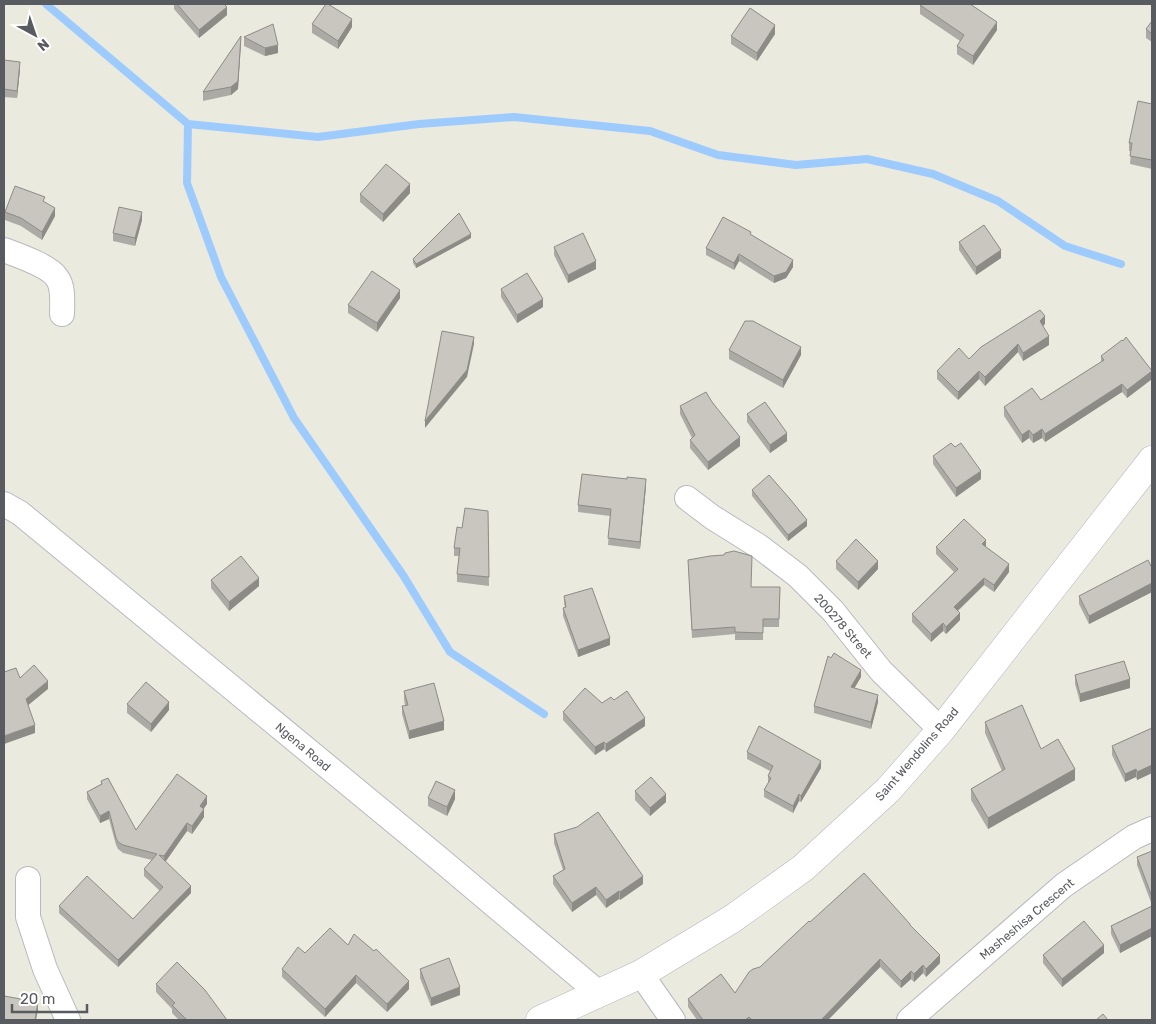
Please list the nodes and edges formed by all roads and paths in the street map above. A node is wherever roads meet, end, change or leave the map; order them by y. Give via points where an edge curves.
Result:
1 (4, 250) edge
2 (62, 314) dead end
3 (1152, 460) edge
4 (687, 498) dead end
5 (4, 504) edge
6 (941, 730) junction
7 (1152, 829) edge
8 (28, 879) dead end
9 (641, 974) junction
10 (600, 994) junction
11 (68, 1020) edge
12 (540, 1020) edge
13 (673, 1020) edge
14 (909, 1020) edge

1 - 2 street via 22,256 57,277
3 - 6 street, Saint Wendolins Road
4 - 6 street, 200278 Street via 798,576 833,610 881,672
5 - 10 street, Ngena Road via 20,513
6 - 9 street, Saint Wendolins Road via 888,790 803,868 732,919
7 - 14 street, Masheshisa Crescent via 1134,837 1064,885
8 - 11 street via 28,918 45,969
9 - 10 street, Saint Wendolins Road
9 - 13 street
10 - 12 street, Saint Wendolins Road

